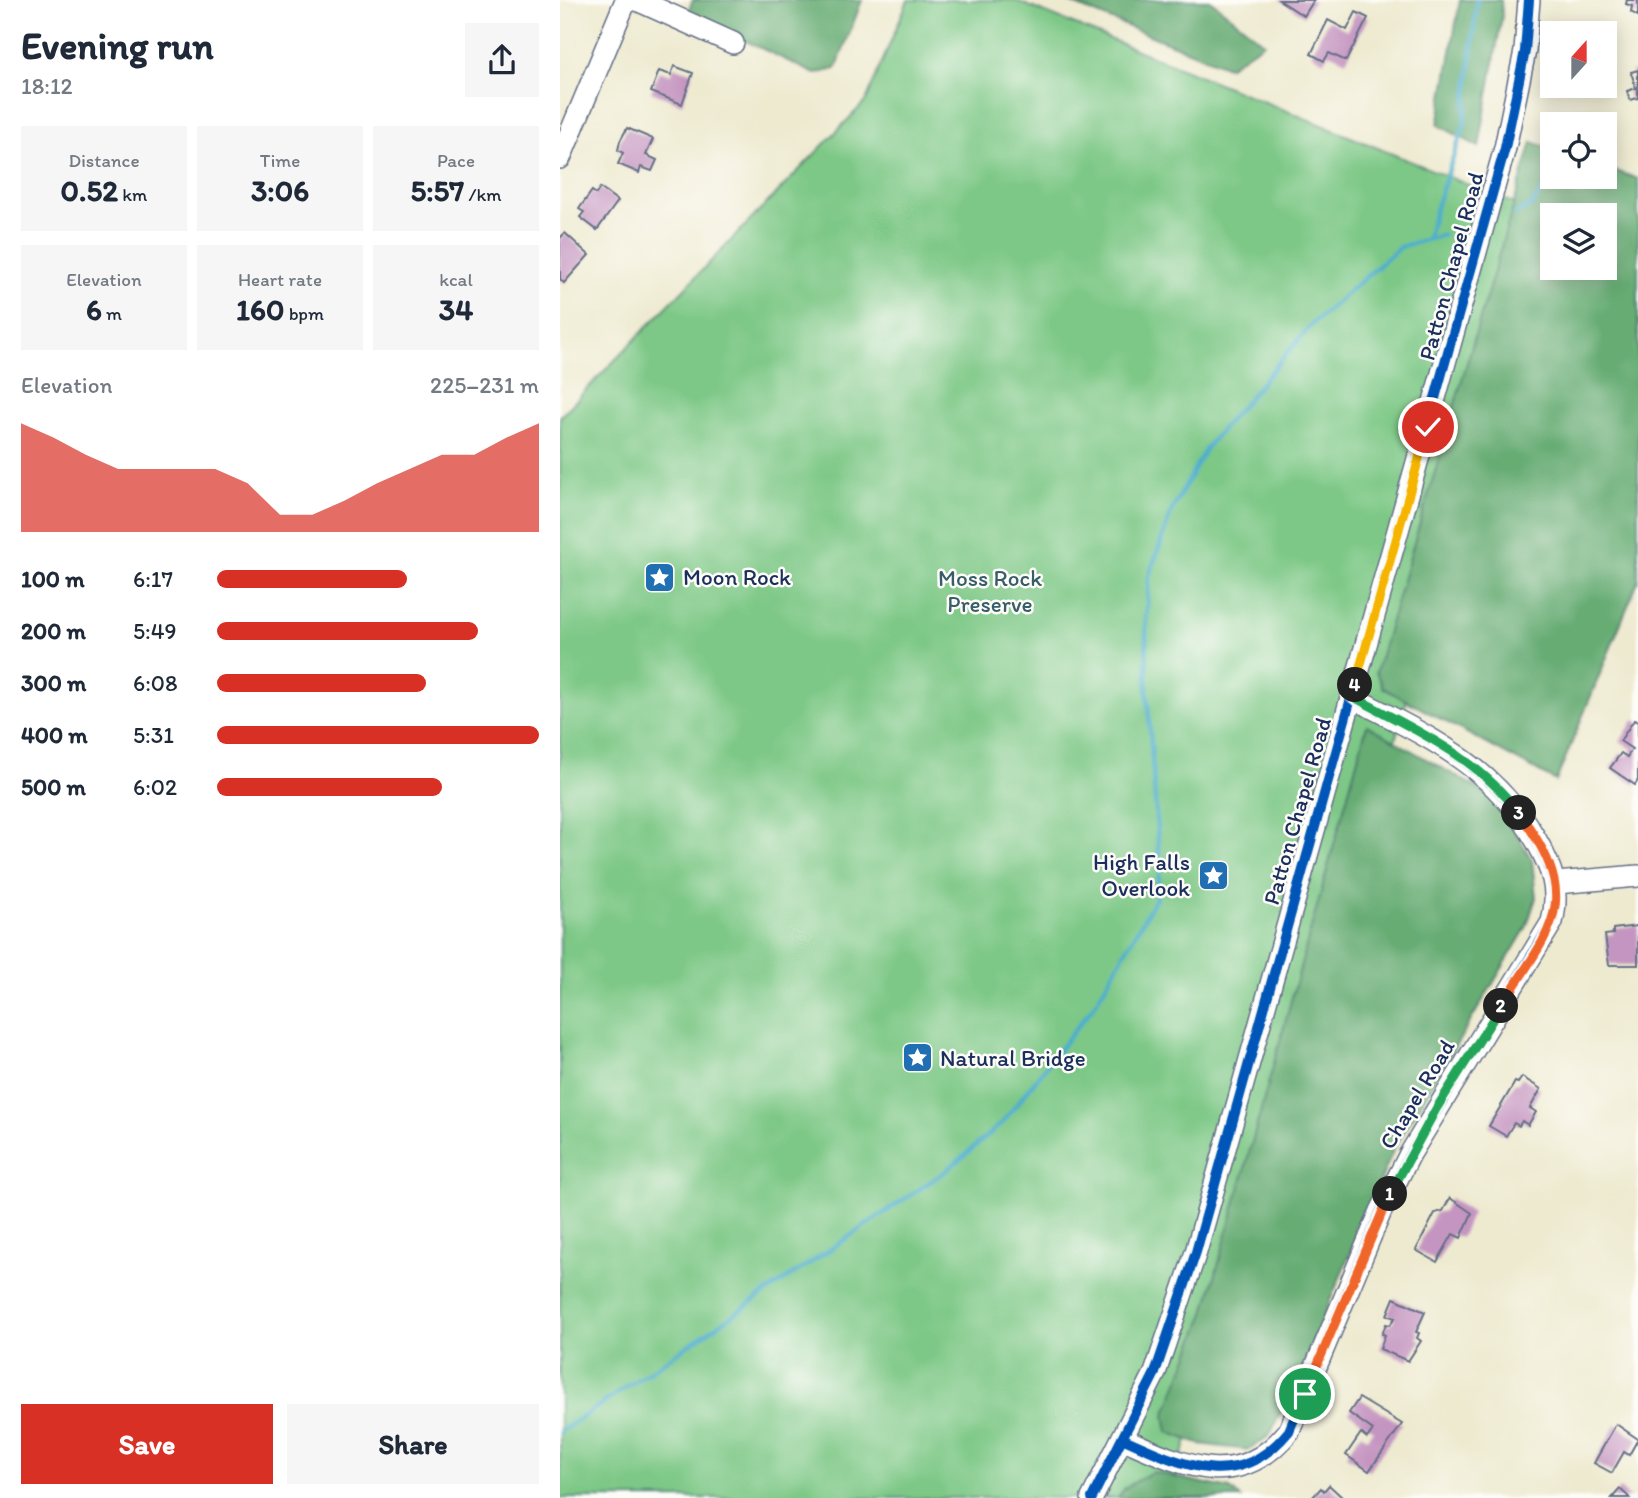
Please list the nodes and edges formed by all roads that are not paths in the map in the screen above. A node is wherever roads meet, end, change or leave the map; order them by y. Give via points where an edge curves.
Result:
1 (626, 0) edge
2 (636, 0) edge
3 (1529, 0) edge
4 (733, 43) dead end
5 (560, 158) edge
6 (1352, 696) junction
7 (1638, 876) edge
8 (1556, 883) junction
9 (1124, 1439) junction
10 (1092, 1498) edge

1 - 5 street
2 - 4 street
3 - 6 street, Patton Chapel Road via 1525,51 1505,148
6 - 8 street via 1440,743 1485,774 1527,824
6 - 9 street, Patton Chapel Road via 1196,1252 1155,1373
7 - 8 street
8 - 9 street, Chapel Road via 1558,901 1543,941 1410,1154 1381,1211 1289,1431 1257,1462 1235,1470 1170,1460
9 - 10 street, Patton Chapel Road

